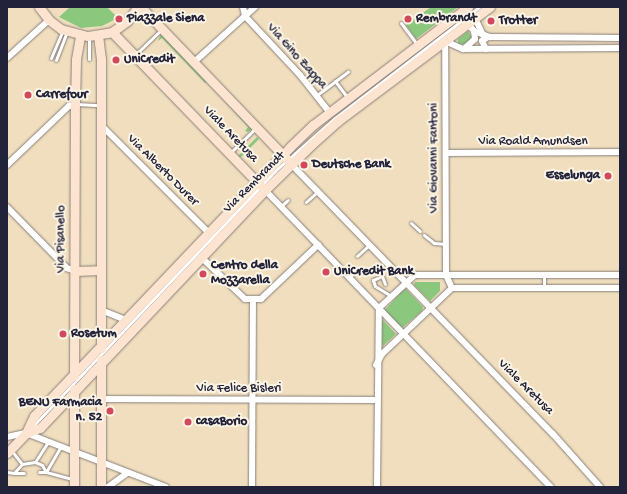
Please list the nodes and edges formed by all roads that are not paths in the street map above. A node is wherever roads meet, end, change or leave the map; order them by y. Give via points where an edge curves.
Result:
1 (39, 7) edge
2 (139, 7) edge
3 (243, 7) edge
4 (255, 7) edge
5 (479, 7) edge
6 (490, 7) edge
7 (245, 16) junction
8 (468, 16) edge
9 (49, 20) junction
10 (401, 22) dead end
11 (161, 30) junction
12 (65, 31) junction
13 (112, 32) junction
14 (89, 36) junction
15 (485, 36) junction
16 (441, 37) junction
17 (620, 38) edge
18 (418, 46) junction
19 (620, 48) edge
20 (463, 49) junction
21 (486, 49) junction
22 (135, 56) junction
23 (7, 58) edge
24 (52, 58) dead end
25 (89, 59) dead end
26 (56, 60) dead end
27 (193, 63) junction
28 (348, 72) dead end
29 (335, 81) junction
30 (317, 95) junction
31 (348, 99) junction
32 (75, 104) junction
33 (101, 105) junction
34 (330, 112) junction
35 (101, 125) junction
36 (256, 128) junction
37 (620, 152) edge
38 (230, 153) junction
39 (447, 153) junction
40 (287, 160) junction
41 (7, 165) edge
42 (260, 185) junction
43 (317, 192) junction
44 (288, 200) dead end
45 (306, 202) dead end
46 (281, 206) junction
47 (7, 207) edge
48 (412, 222) dead end
49 (420, 231) dead end
50 (208, 232) junction
51 (424, 235) dead end
52 (446, 244) junction
53 (318, 245) junction
54 (368, 246) junction
55 (357, 256) dead end
56 (201, 257) junction
57 (100, 270) junction
58 (74, 271) junction
59 (356, 271) dead end
60 (544, 274) junction
61 (446, 275) junction
62 (620, 275) edge
63 (349, 277) junction
64 (404, 283) junction
65 (385, 284) dead end
66 (544, 286) junction
67 (452, 288) junction
68 (620, 288) edge
69 (391, 296) junction
70 (254, 299) junction
71 (379, 308) junction
72 (429, 309) junction
73 (102, 310) junction
74 (126, 320) junction
75 (404, 333) junction
76 (101, 355) junction
77 (376, 365) junction
78 (74, 383) junction
79 (101, 399) junction
80 (253, 400) junction
81 (376, 400) junction
82 (26, 433) junction
83 (7, 437) edge
84 (48, 442) junction
85 (61, 446) junction
86 (74, 451) junction
87 (9, 452) edge
88 (35, 462) junction
89 (100, 463) junction
90 (22, 464) junction
91 (7, 472) edge
92 (39, 472) dead end
93 (46, 472) junction
94 (14, 473) junction
95 (24, 473) dead end
96 (127, 473) junction
97 (74, 483) edge
98 (100, 487) edge
99 (108, 487) edge
100 (166, 487) edge
101 (252, 487) edge
102 (377, 487) edge
103 (551, 487) edge
104 (600, 487) edge

1 - 9 street
2 - 11 street, Viale Aretusa
2 - 13 street via 127,21
3 - 7 street
4 - 7 street
5 - 8 lane, Via Rembrandt
6 - 8 street, Via Rembrandt
7 - 27 street
7 - 30 street, Via Gino Zappa
8 - 15 street
8 - 15 street
8 - 16 street, Via Rembrandt
8 - 16 street, Via Rembrandt
8 - 20 street via 473,43
9 - 12 street
9 - 23 street
10 - 18 lane
11 - 22 lane
11 - 27 street, Viale Aretusa
12 - 14 street
12 - 24 lane
12 - 26 lane
13 - 14 street
13 - 22 street, Viale Aretusa
14 - 25 lane
14 - 32 street, Via Pisanello via 76,59
14 - 33 street via 101,59
15 - 17 street
15 - 21 street via 482,41
16 - 18 street, Via Rembrandt
16 - 20 street
16 - 39 street, Via Giovanni Fantoni
16 - 40 street, Via Rembrandt
18 - 31 street, Via Rembrandt
19 - 21 street
20 - 21 street
22 - 38 street, Viale Aretusa
27 - 36 street, Viale Aretusa
28 - 29 lane
29 - 30 lane
29 - 31 lane
30 - 34 street, Via Gino Zappa
31 - 34 street, Via Rembrandt
32 - 33 lane
32 - 41 street via 69,106
32 - 58 street, Via Pisanello
33 - 35 street
34 - 40 street, Via Rembrandt via 313,125
35 - 50 street, Via Alberto Durer
35 - 57 street
36 - 38 lane
36 - 40 street, Viale Aretusa
37 - 39 street, Via Roald Amundsen
38 - 42 street, Viale Aretusa
39 - 52 street, Via Giovanni Fantoni
40 - 42 street, Via Rembrandt
40 - 42 street, Via Rembrandt
40 - 43 street, Viale Aretusa
42 - 46 street, Viale Aretusa
42 - 50 street, Via Rembrandt
42 - 56 street, Via Rembrandt
42 - 76 lane, Via Rembrandt
43 - 45 lane
43 - 54 street, Viale Aretusa
44 - 46 lane
46 - 53 street, Viale Aretusa
47 - 58 street via 67,268
48 - 49 lane
50 - 74 street, Via Rembrandt
51 - 52 lane via 434,243
52 - 61 street, Via Giovanni Fantoni
53 - 63 street, Viale Aretusa
53 - 70 street via 261,300
54 - 55 lane
54 - 64 street, Viale Aretusa
56 - 70 street via 246,299
56 - 76 street, Via Rembrandt
57 - 58 street
57 - 73 street
58 - 78 street, Via Pisanello
59 - 63 lane
60 - 61 street
60 - 62 street
60 - 66 lane
61 - 64 street via 415,275
61 - 67 street
63 - 71 street, Viale Aretusa
64 - 69 street
64 - 72 street, Viale Aretusa
65 - 69 lane via 382,276 373,280 375,286
66 - 67 street
66 - 68 street
67 - 72 street
69 - 71 street
70 - 80 street
71 - 75 street, Viale Aretusa
71 - 77 street
72 - 75 street
72 - 104 street, Viale Aretusa via 553,434
73 - 74 street
73 - 76 street
74 - 76 street, Via Rembrandt
75 - 77 street via 382,354
75 - 103 street, Viale Aretusa
76 - 78 street
76 - 78 street
76 - 79 street
77 - 81 street
78 - 82 street via 34,416
78 - 82 street via 40,428
78 - 86 street, Via Pisanello
79 - 80 street, Via Felice Bisleri
79 - 89 street
80 - 81 street, Via Felice Bisleri
80 - 101 street
81 - 102 street
82 - 83 street
82 - 84 street
82 - 87 street
84 - 85 street
84 - 88 lane
85 - 86 street
85 - 93 lane
86 - 89 street
86 - 97 street, Via Pisanello
87 - 90 lane
88 - 90 lane
88 - 93 lane via 42,465
89 - 96 street
89 - 98 street
90 - 94 lane
91 - 94 lane
92 - 93 lane
93 - 97 lane
94 - 95 lane
96 - 99 street
96 - 100 street

